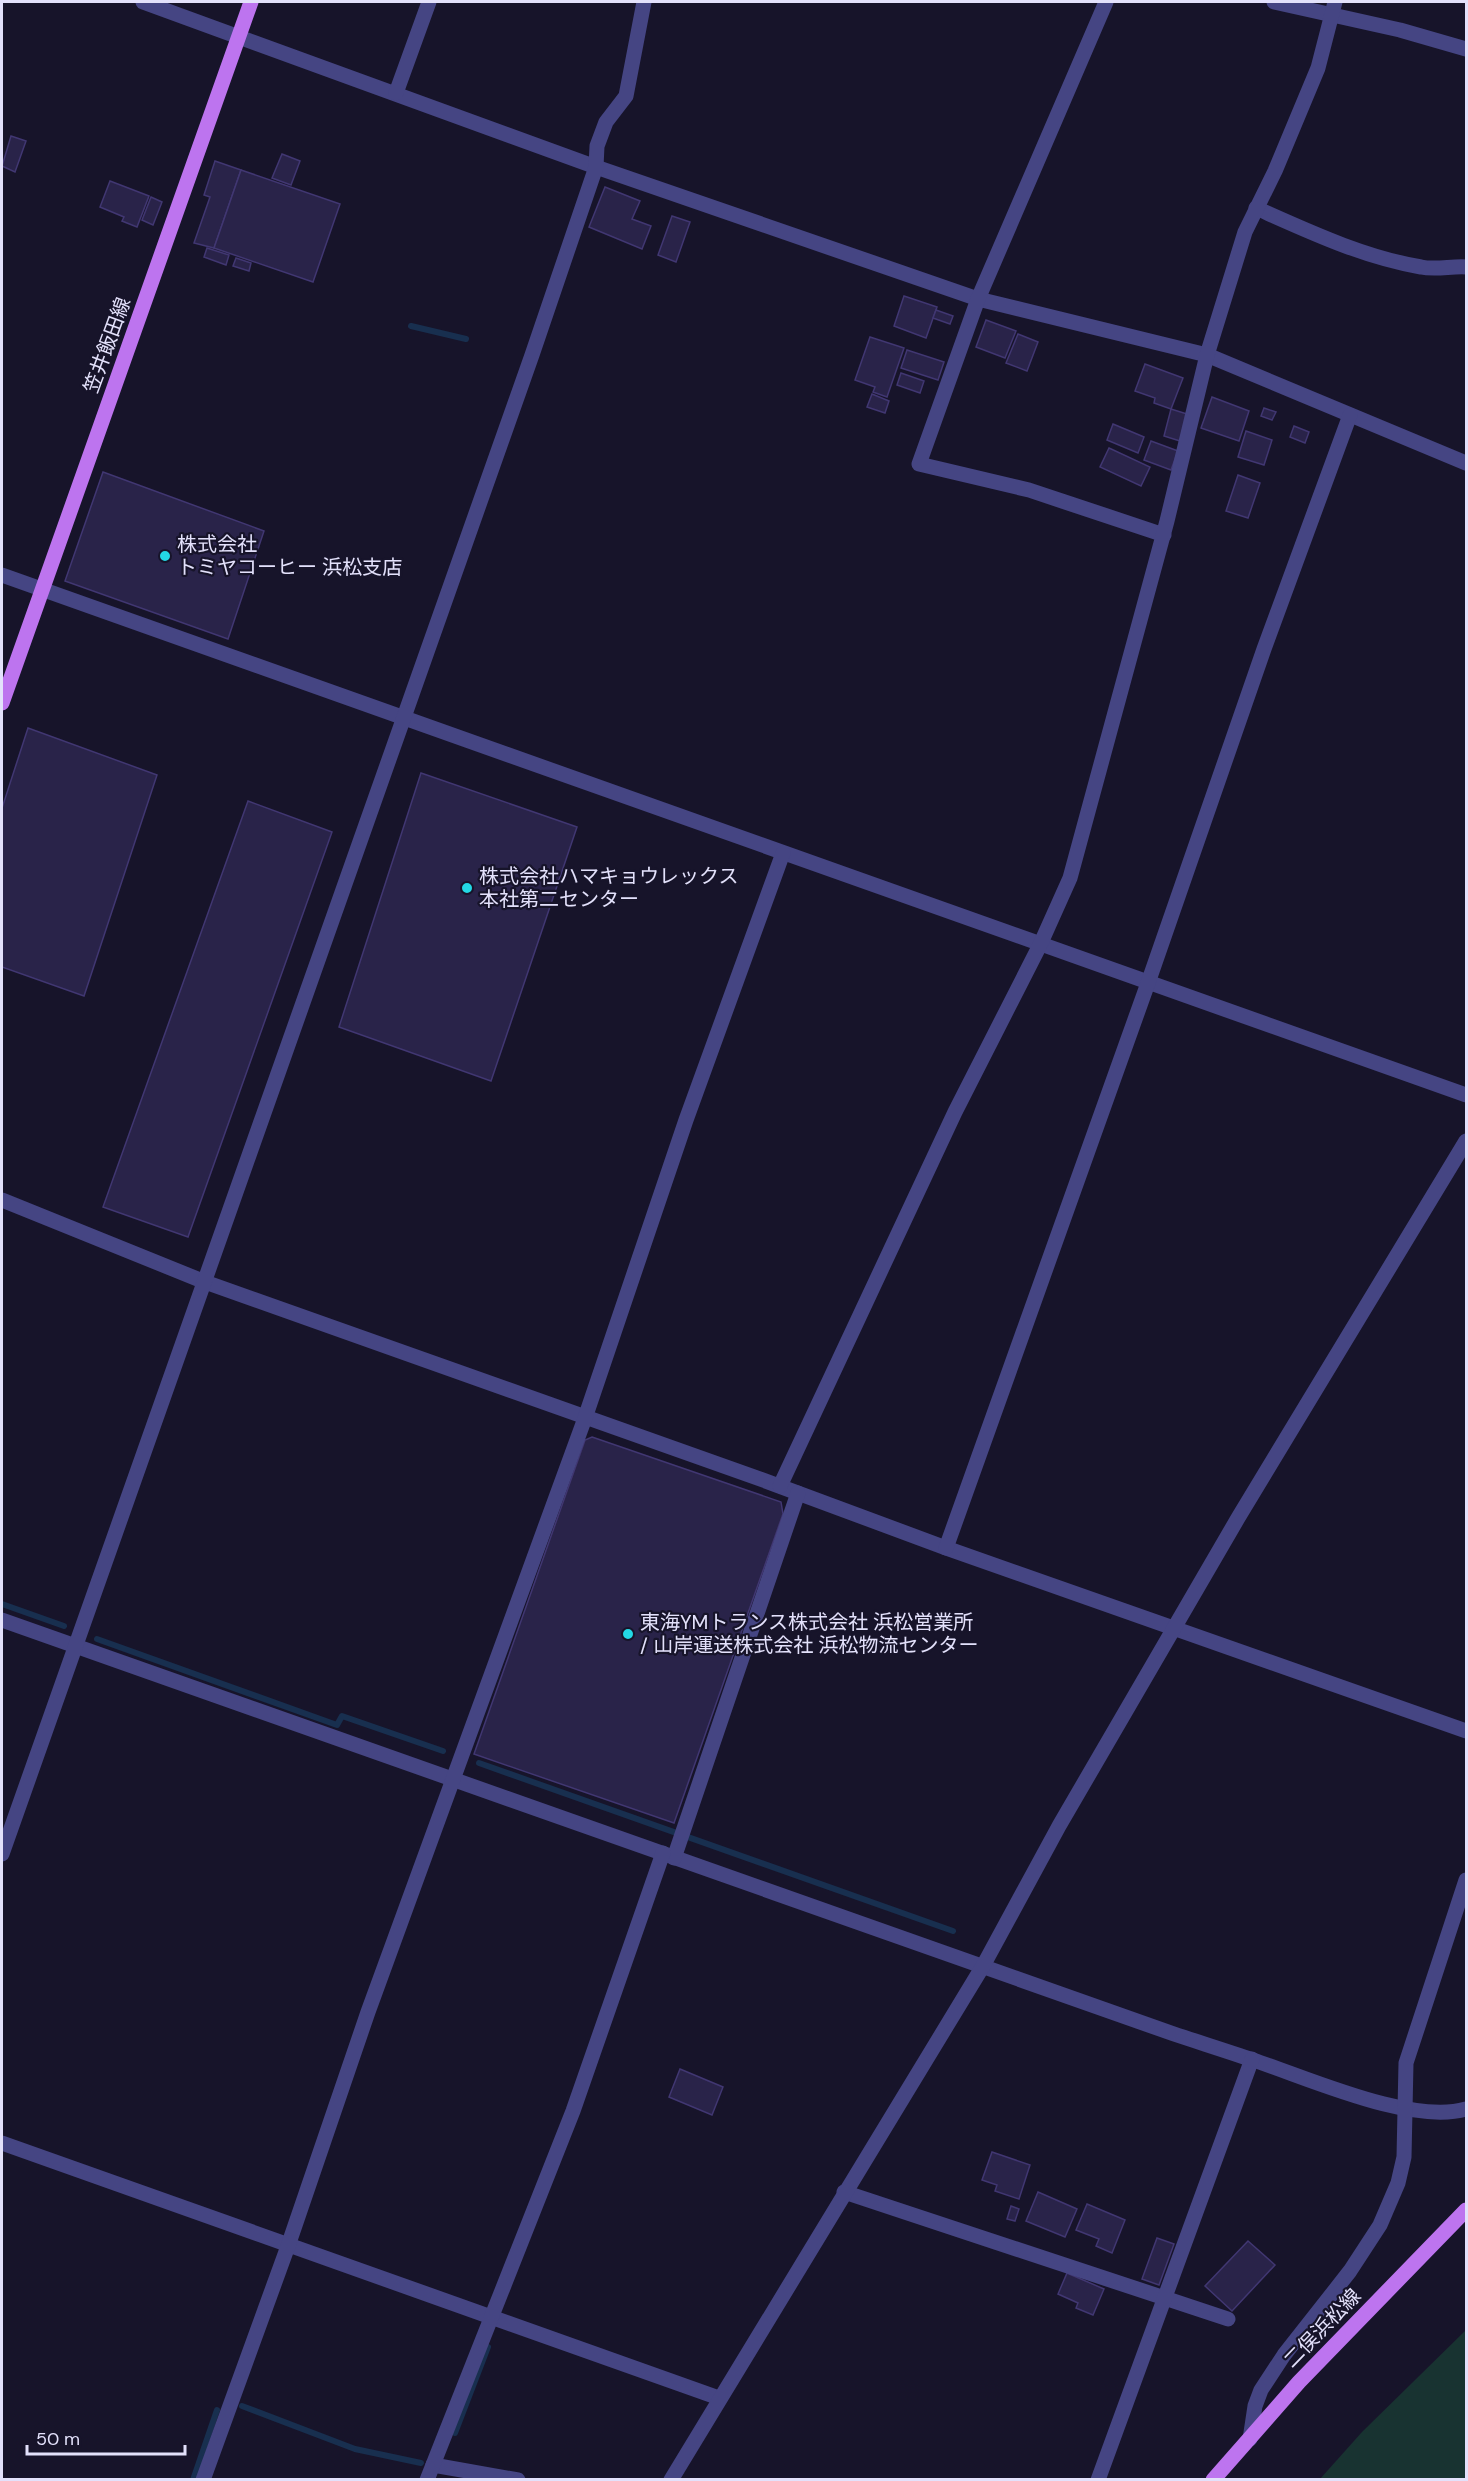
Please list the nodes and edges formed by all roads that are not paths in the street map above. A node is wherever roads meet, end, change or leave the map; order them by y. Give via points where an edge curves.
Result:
1 (143, 2) edge
2 (251, 2) edge
3 (429, 2) edge
4 (644, 2) edge
5 (1106, 2) edge
6 (1274, 2) edge
7 (1333, 8) edge
8 (238, 36) junction
9 (1467, 49) edge
10 (396, 93) junction
11 (596, 167) junction
12 (1256, 208) junction
13 (1467, 267) edge
14 (978, 299) junction
15 (1207, 355) junction
16 (1350, 415) junction
17 (1467, 463) edge
18 (1164, 535) junction
19 (2, 575) edge
20 (41, 589) junction
21 (2, 702) edge
22 (404, 717) junction
23 (783, 853) junction
24 (1040, 945) junction
25 (1148, 983) junction
26 (1467, 1095) edge
27 (1467, 1141) edge
28 (2, 1200) edge
29 (205, 1282) junction
30 (585, 1418) junction
31 (780, 1486) junction
32 (798, 1493) junction
33 (946, 1548) junction
34 (2, 1620) edge
35 (1175, 1628) junction
36 (76, 1647) junction
37 (1467, 1731) edge
38 (454, 1778) junction
39 (3, 1845) edge
40 (668, 1855) junction
41 (1467, 1880) edge
42 (983, 1966) junction
43 (1252, 2059) junction
44 (1407, 2109) junction
45 (1467, 2109) edge
46 (2, 2143) edge
47 (844, 2192) junction
48 (1467, 2210) edge
49 (288, 2246) junction
50 (1164, 2298) junction
51 (491, 2318) junction
52 (1228, 2319) dead end
53 (719, 2398) junction
54 (1250, 2439) junction
55 (433, 2465) junction
56 (203, 2480) edge
57 (427, 2480) edge
58 (518, 2480) edge
59 (671, 2480) edge
60 (1098, 2480) edge
61 (1213, 2480) edge

1 - 8 street
2 - 8 main road, 笠井飯田線
3 - 10 street
4 - 11 street via 626,96 606,122 597,146
5 - 14 street
6 - 7 street
7 - 9 street
7 - 12 street via 1318,68
8 - 10 street
8 - 20 main road, 笠井飯田線
10 - 11 street
11 - 14 street
11 - 22 street
12 - 13 street via 1336,243 1388,259 1423,268
12 - 15 street
14 - 15 street
14 - 18 street via 919,464 1029,490
15 - 16 street
15 - 18 street
16 - 17 street
16 - 25 street
18 - 24 street via 1070,878
19 - 20 street
20 - 21 main road, 笠井飯田線
20 - 22 street
22 - 23 street
22 - 29 street
23 - 24 street
23 - 30 street via 686,1120
24 - 25 street
24 - 31 street via 949,1123
25 - 26 street
25 - 33 street
27 - 35 street
28 - 29 street
29 - 30 street
29 - 36 street
30 - 31 street
30 - 38 street
31 - 32 street
32 - 33 street
32 - 40 street via 682,1834
33 - 35 street
34 - 36 street
35 - 37 street
35 - 42 street via 1059,1826
36 - 38 street
36 - 39 street
38 - 40 street
38 - 49 street
40 - 42 street
40 - 51 street
41 - 44 street via 1406,2063
42 - 43 street
42 - 47 street
43 - 44 street via 1341,2091
43 - 50 street
44 - 45 street via 1452,2113
44 - 54 street via 1398,2183 1380,2225 1261,2390
46 - 49 street
47 - 50 street
47 - 53 street
48 - 54 main road, 二俣浜松線 via 1307,2374
49 - 51 street
49 - 56 street
50 - 52 street
50 - 60 street
51 - 53 street
51 - 55 street
53 - 59 street
54 - 61 main road, 二俣浜松線
55 - 57 street
55 - 58 street

